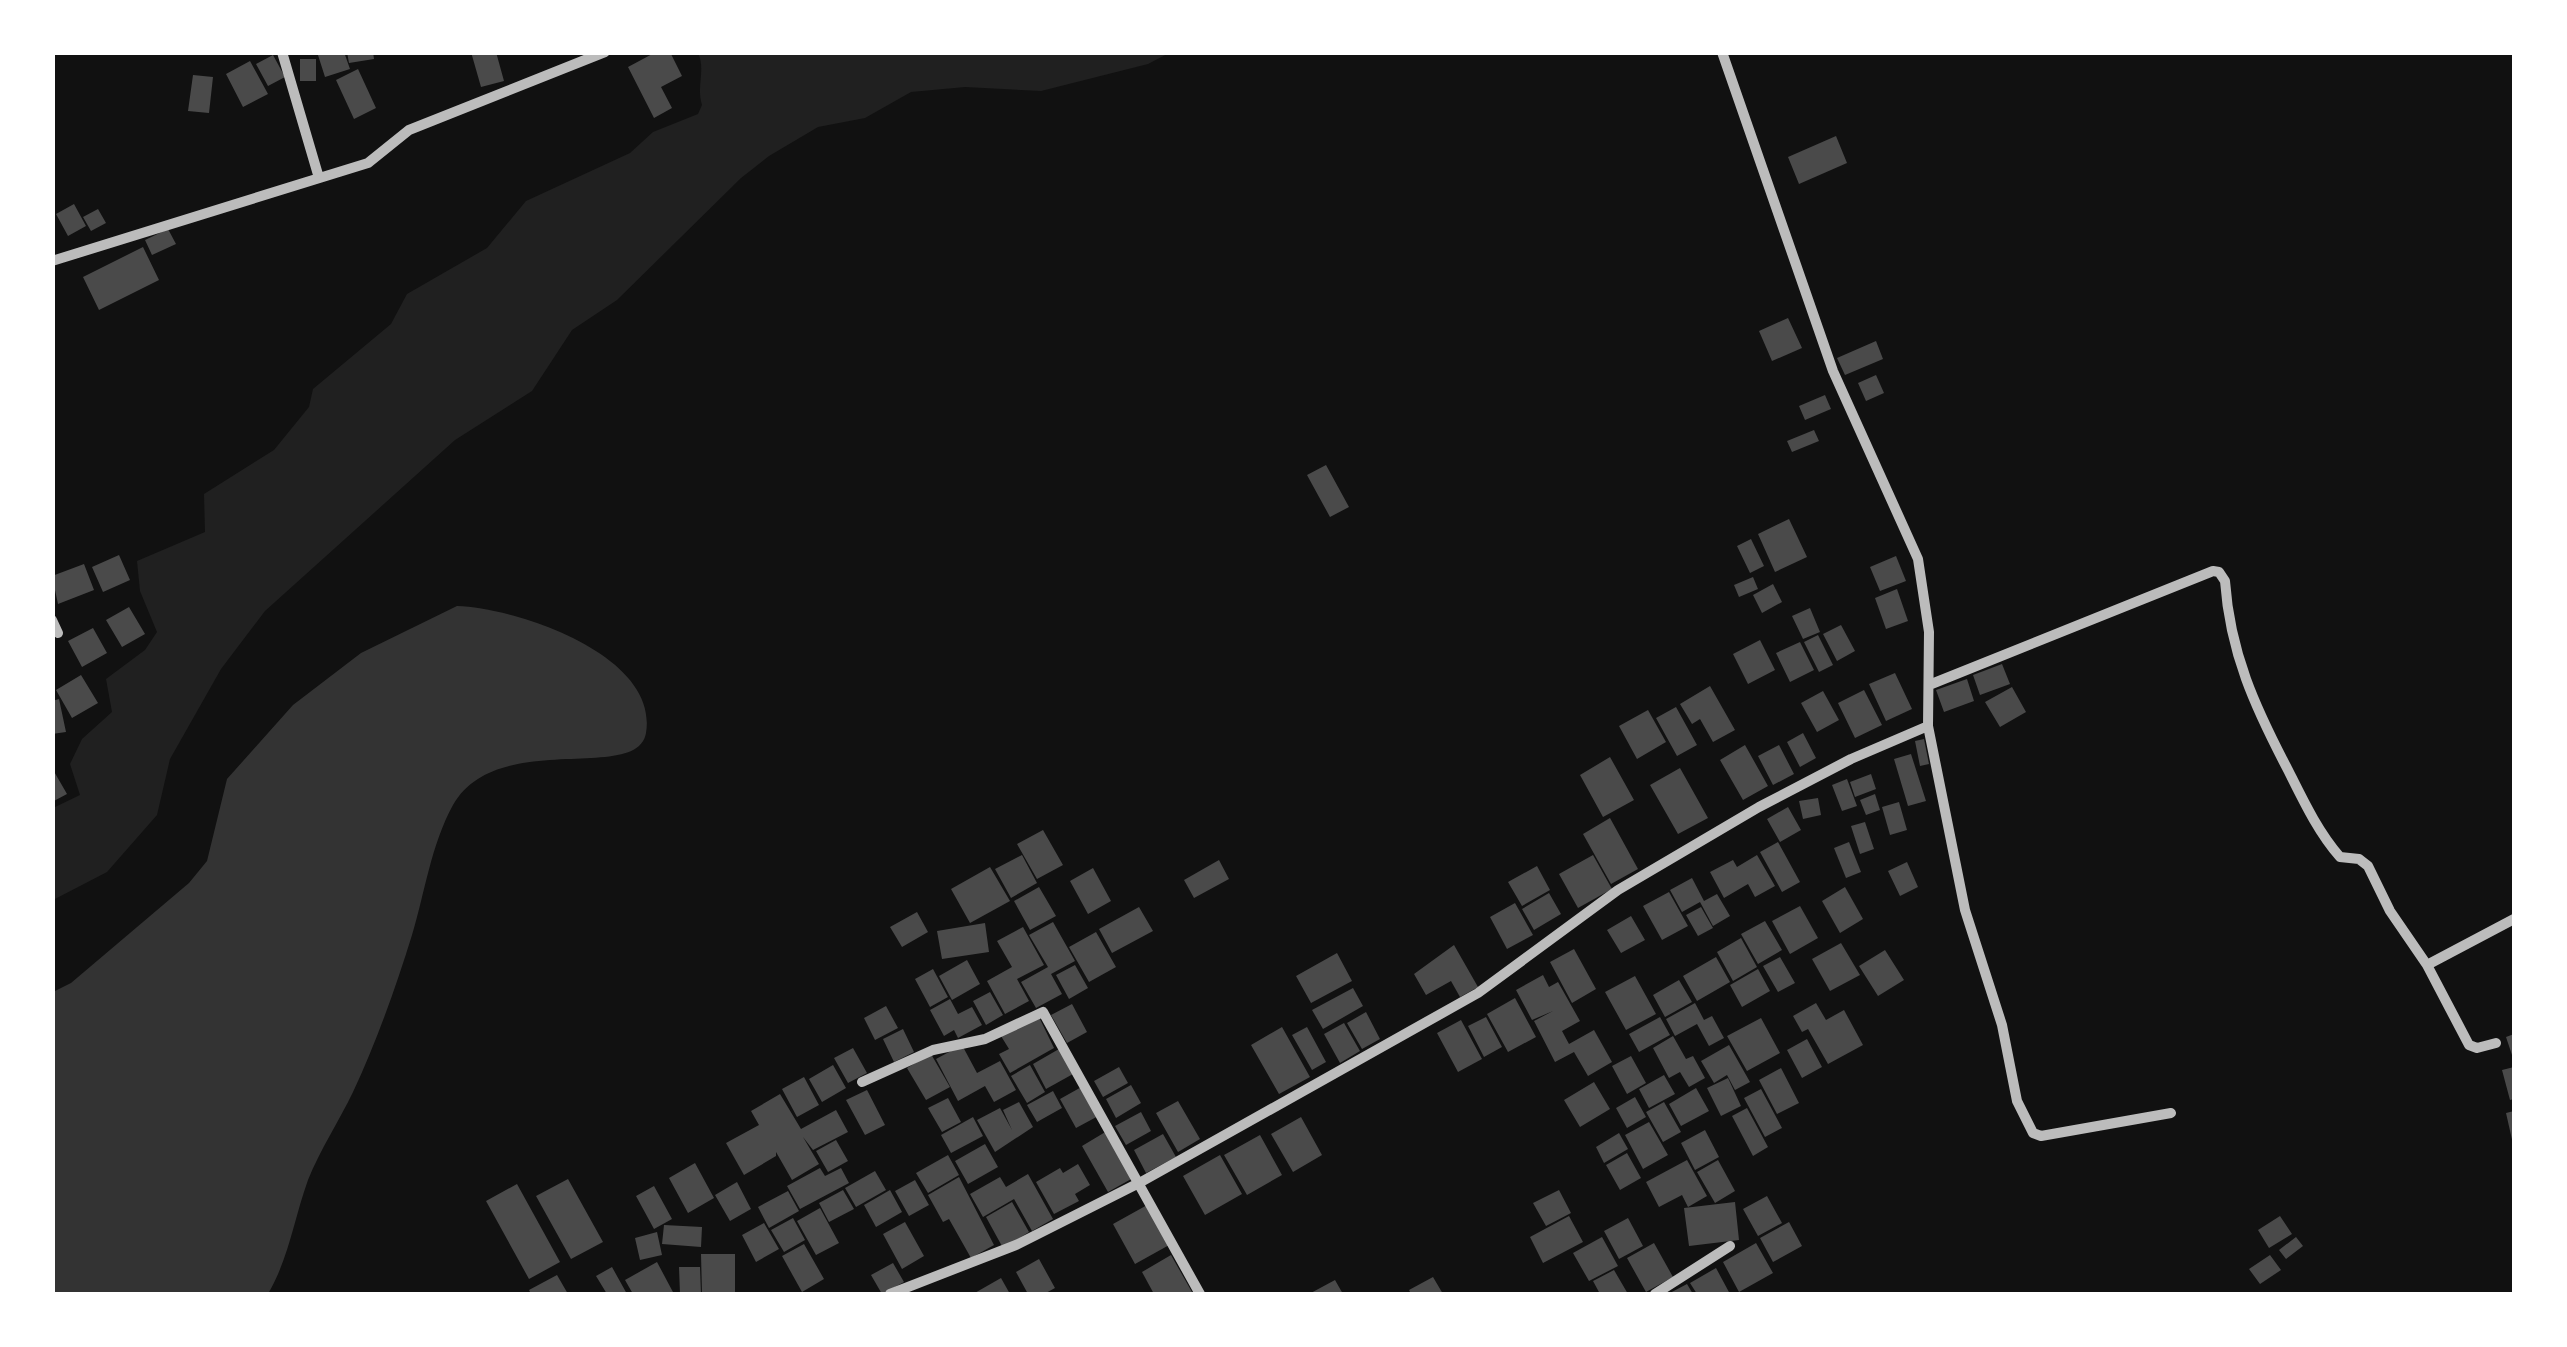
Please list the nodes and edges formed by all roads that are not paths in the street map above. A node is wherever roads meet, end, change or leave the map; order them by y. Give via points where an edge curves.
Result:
1 (282, 52) edge
2 (605, 52) edge
3 (1722, 52) edge
4 (319, 178) junction
5 (52, 261) edge
6 (52, 620) edge
7 (58, 633) dead end
8 (1929, 685) junction
9 (1928, 726) junction
10 (2514, 918) edge
11 (2427, 965) junction
12 (2496, 1044) dead end
13 (862, 1082) dead end
14 (2171, 1113) dead end
15 (1141, 1182) junction
16 (1730, 1246) dead end
17 (890, 1294) edge
18 (1200, 1294) edge
19 (1656, 1294) edge

1 - 4 street
2 - 4 street via 409,130 368,164
3 - 8 street via 1833,371 1918,559
4 - 5 street
6 - 7 street
8 - 9 street
8 - 11 street via 2219,572 2238,666 2309,812 2340,857 2368,866 2396,923
9 - 14 street via 1965,910 2018,1101 2033,1133
9 - 15 street via 1759,807 1618,890 1478,993
10 - 11 street
11 - 12 street via 2468,1044
13 - 15 street via 1043,1012
15 - 17 street via 1016,1245
15 - 18 street
16 - 19 street

